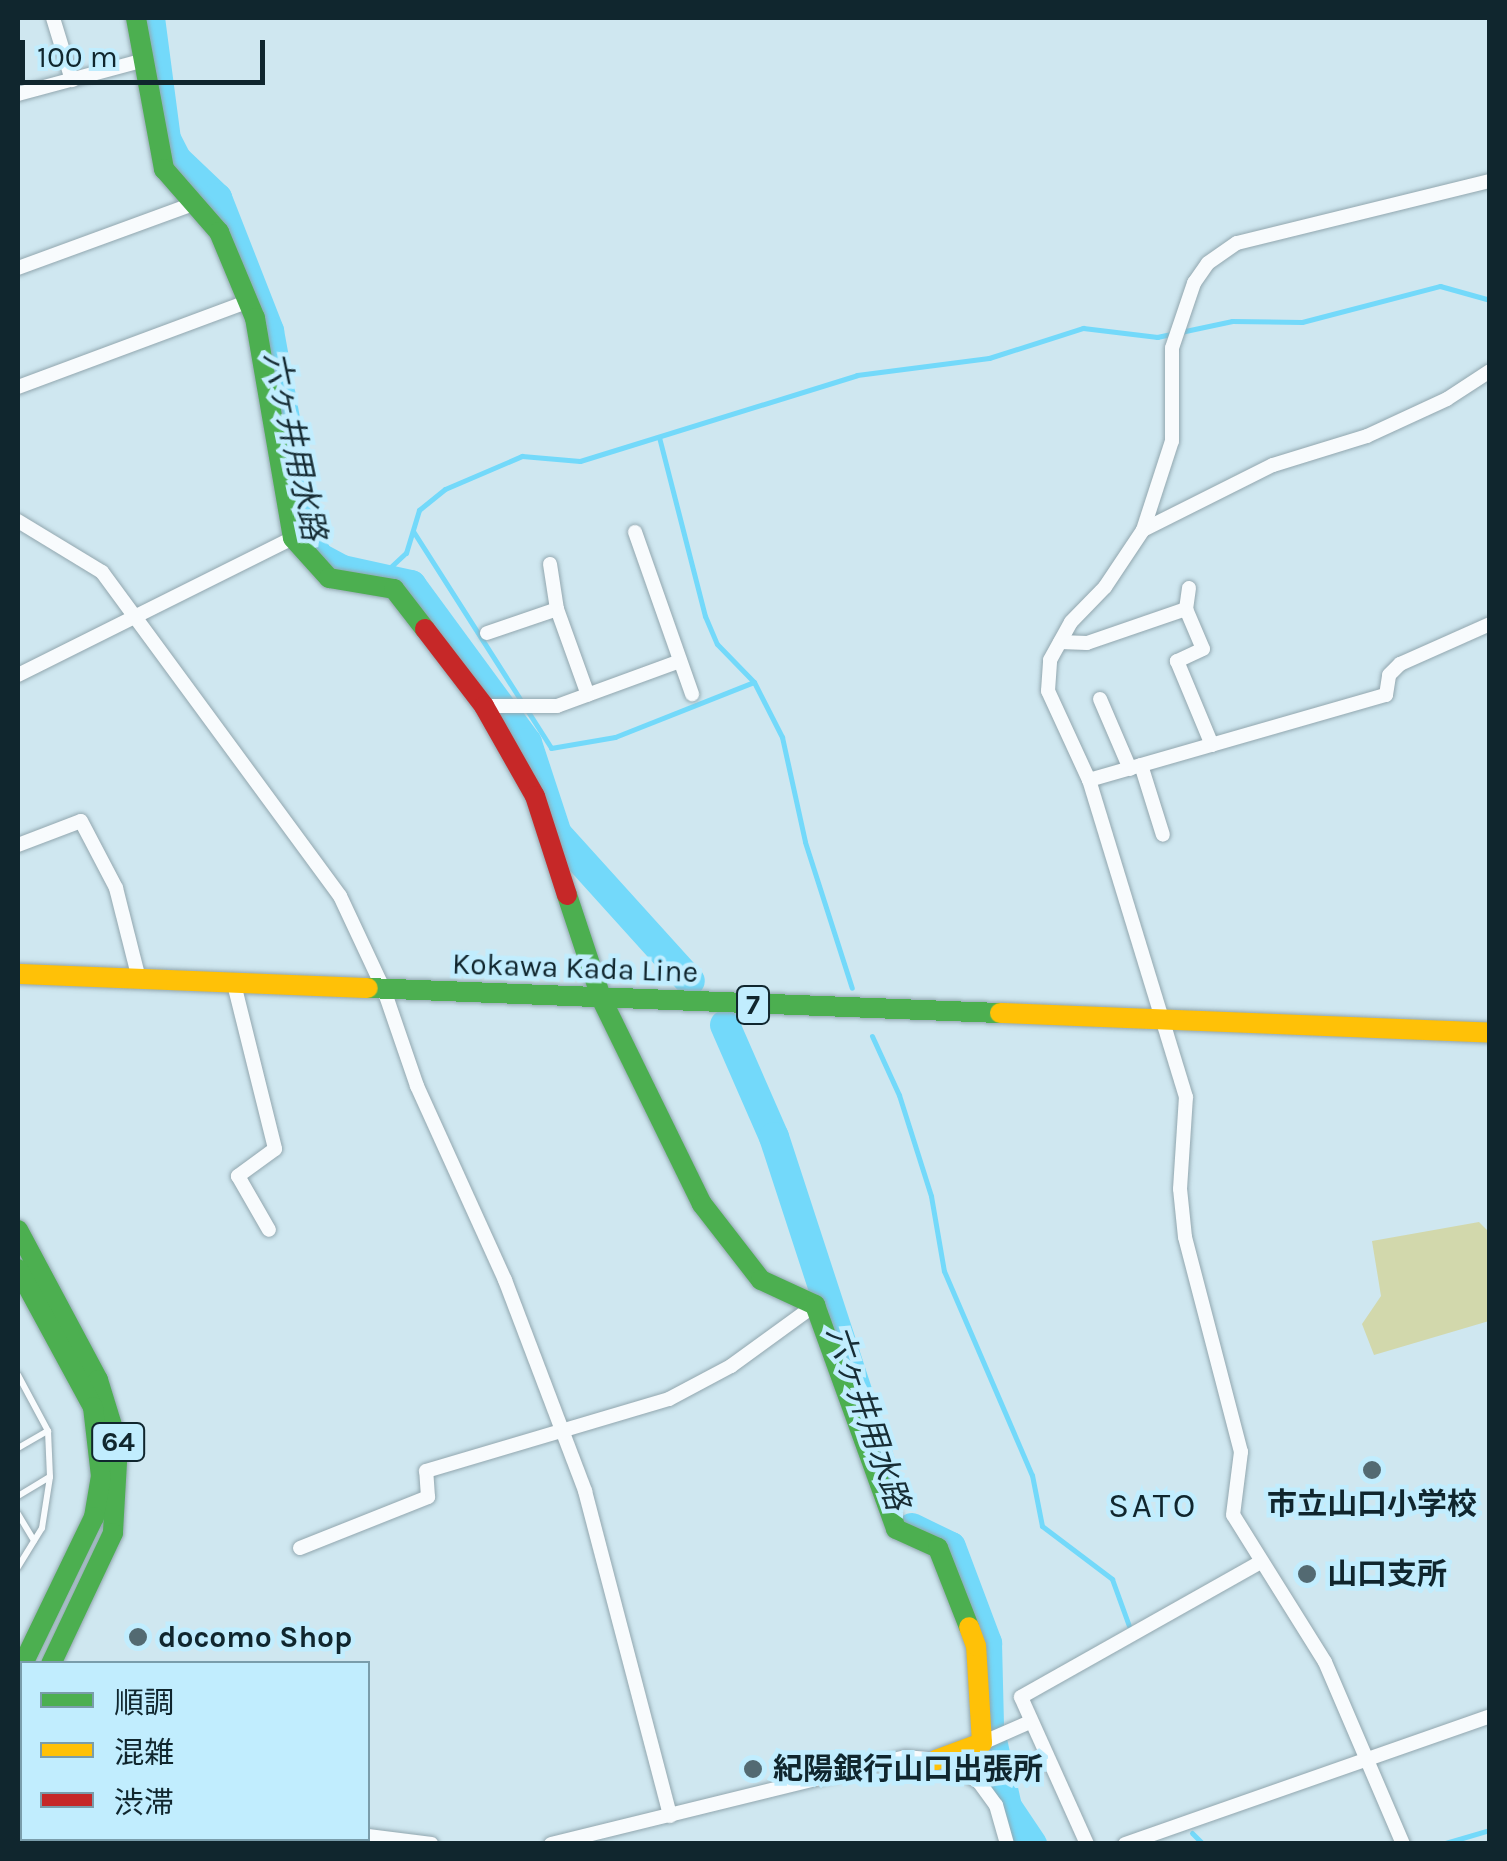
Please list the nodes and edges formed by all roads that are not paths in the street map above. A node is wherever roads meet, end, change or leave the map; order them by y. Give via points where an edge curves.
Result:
1 (54, 18) edge
2 (136, 18) edge
3 (144, 60) junction
4 (72, 80) junction
5 (18, 94) edge
6 (1490, 181) edge
7 (193, 204) junction
8 (18, 268) edge
9 (250, 302) junction
10 (1490, 372) edge
11 (18, 387) edge
12 (18, 521) edge
13 (1144, 530) junction
14 (635, 532) dead end
15 (294, 538) junction
16 (550, 564) dead end
17 (1189, 588) dead end
18 (1186, 608) junction
19 (558, 610) junction
20 (138, 619) junction
21 (1490, 624) edge
22 (487, 633) dead end
23 (1060, 642) junction
24 (680, 661) junction
25 (18, 675) edge
26 (692, 694) dead end
27 (588, 695) junction
28 (1100, 699) dead end
29 (484, 706) junction
30 (1212, 745) junction
31 (1136, 767) junction
32 (1089, 780) junction
33 (1162, 835) dead end
34 (18, 845) edge
35 (18, 974) edge
36 (139, 979) junction
37 (234, 984) junction
38 (384, 990) junction
39 (602, 1000) junction
40 (1164, 1021) junction
41 (1490, 1033) edge
42 (18, 1230) edge
43 (269, 1230) dead end
44 (18, 1268) edge
45 (815, 1306) junction
46 (18, 1375) edge
47 (28, 1395) junction
48 (18, 1401) edge
49 (48, 1431) junction
50 (562, 1433) junction
51 (18, 1448) edge
52 (50, 1477) junction
53 (18, 1496) edge
54 (18, 1514) edge
55 (34, 1541) junction
56 (300, 1548) dead end
57 (1261, 1562) junction
58 (18, 1567) edge
59 (24, 1661) edge
60 (52, 1661) edge
61 (19, 1674) edge
62 (18, 1687) edge
63 (1490, 1716) edge
64 (1030, 1722) junction
65 (982, 1743) junction
66 (936, 1760) junction
67 (1371, 1761) junction
68 (979, 1782) junction
69 (670, 1816) junction
70 (370, 1836) edge
71 (431, 1844) edge
72 (550, 1844) edge
73 (1007, 1844) edge
74 (1086, 1844) edge
75 (1125, 1844) edge
76 (1403, 1844) edge

1 - 4 street
2 - 3 main road
3 - 4 street
3 - 7 main road via 164,170
4 - 5 street
6 - 13 street via 1237,243 1208,263 1194,282 1172,348 1172,440
7 - 8 street
7 - 9 main road via 219,232
9 - 11 street
9 - 15 main road
10 - 13 street via 1431,406 1273,466
12 - 20 street via 88,560
13 - 23 street
14 - 24 street
15 - 20 street
15 - 29 main road via 329,578 394,589
16 - 19 street
17 - 18 street
18 - 23 street via 1086,643
18 - 30 street via 1202,649 1177,660
19 - 22 street
19 - 27 street
20 - 25 street
20 - 38 street via 340,896
21 - 30 street via 1400,664 1389,675 1386,695
23 - 32 street via 1050,660 1048,691
24 - 26 street
24 - 27 street
27 - 29 street via 537,708
28 - 31 street
29 - 39 main road via 535,796
30 - 31 street
31 - 32 street
31 - 33 street
32 - 40 street
34 - 36 street via 82,821 116,888
35 - 36 main road, Kokawa Kada Line / 7
36 - 37 main road, Kokawa Kada Line / 7
37 - 38 main road, Kokawa Kada Line / 7
37 - 43 street via 275,1149 238,1176
38 - 39 main road, Kokawa Kada Line / 7
38 - 50 street via 416,1086 506,1280
39 - 40 main road, Kokawa Kada Line / 7
39 - 45 main road via 702,1204 730,1246 770,1287
40 - 41 main road, Kokawa Kada Line / 7
40 - 57 street via 1186,1097 1180,1189 1185,1237 1241,1452 1233,1515
42 - 60 main road, 64 via 98,1380 118,1445 113,1533
44 - 59 main road, 64 via 92,1407 101,1476 94,1517
45 - 50 street via 731,1366 669,1399
45 - 65 main road via 896,1529 938,1548 946,1566 976,1646
46 - 47 lane
47 - 48 lane
47 - 49 lane
49 - 51 lane
49 - 52 lane
50 - 56 street via 426,1471 428,1498
50 - 69 street via 619,1610
52 - 53 lane
52 - 55 lane
54 - 55 lane
55 - 58 lane
57 - 64 street via 1021,1697
57 - 67 street via 1325,1662
61 - 62 main road, 64
63 - 67 street
64 - 65 street
64 - 74 street
65 - 66 main road
65 - 68 street
66 - 68 street
66 - 69 street via 905,1757
67 - 75 street
67 - 76 street
68 - 73 street via 996,1805
69 - 72 street
70 - 71 street

